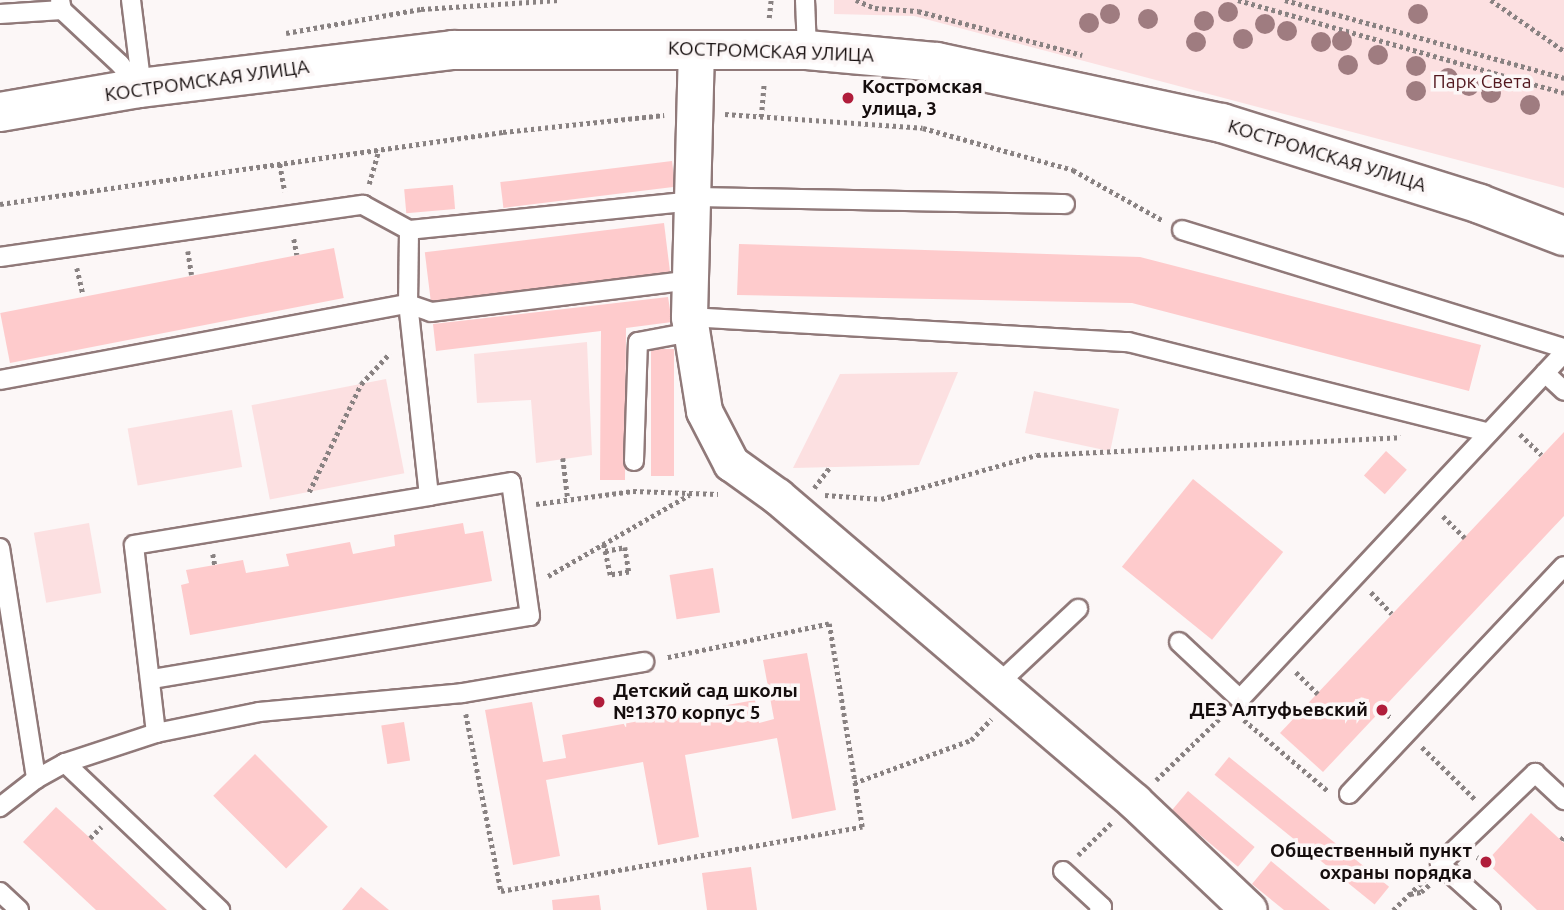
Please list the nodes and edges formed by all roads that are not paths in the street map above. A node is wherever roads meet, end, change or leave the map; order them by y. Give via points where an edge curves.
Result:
1 (131, 0) edge
2 (805, 0) edge
3 (61, 5) edge
4 (0, 14) edge
5 (696, 48) junction
6 (807, 50) junction
7 (140, 88) junction
8 (0, 112) edge
9 (693, 199) junction
10 (1065, 204) dead end
11 (409, 230) junction
12 (1182, 230) road end
13 (1564, 236) edge
14 (0, 257) edge
15 (690, 280) junction
16 (408, 304) junction
17 (690, 325) junction
18 (1564, 350) edge
19 (1545, 373) junction
20 (0, 380) edge
21 (1564, 391) edge
22 (1489, 433) junction
23 (635, 461) dead end
24 (429, 496) junction
25 (0, 548) edge
26 (1564, 566) edge
27 (1078, 609) dead end
28 (1179, 642) dead end
29 (644, 662) road end
30 (153, 679) junction
31 (998, 698) junction
32 (156, 733) junction
33 (65, 763) junction
34 (36, 779) junction
35 (1349, 794) road end
36 (1564, 800) edge
37 (0, 807) edge
38 (1063, 871) dead end
39 (0, 892) edge
40 (19, 910) edge
41 (220, 910) edge
42 (1099, 910) edge
43 (1248, 910) edge
44 (1491, 910) edge

1 - 7 lane
2 - 6 lane
3 - 4 lane
3 - 7 lane
5 - 6 street, КОСТРОМСКАЯ УЛИЦА
5 - 7 street, КОСТРОМСКАЯ УЛИЦА via 453,50
5 - 9 street
6 - 13 street, КОСТРОМСКАЯ УЛИЦА via 937,62 1223,123 1480,204
7 - 8 street, КОСТРОМСКАЯ УЛИЦА
9 - 10 lane
9 - 11 lane
9 - 15 street
11 - 14 lane via 363,205
11 - 16 lane
12 - 18 lane
15 - 16 lane via 431,312
15 - 17 street
16 - 20 lane
16 - 24 lane
17 - 22 lane via 1128,342
17 - 23 lane via 638,342
17 - 31 street via 704,411 731,463 777,496
18 - 19 lane
19 - 21 lane
19 - 22 lane
22 - 28 lane via 1240,699
24 - 30 lane via 134,545
24 - 30 lane via 511,482 530,616
25 - 34 lane
26 - 35 lane
27 - 31 lane
29 - 32 lane via 462,693 258,712
30 - 32 lane
31 - 43 street via 1134,801
32 - 33 lane
33 - 34 lane
33 - 41 lane
34 - 37 lane
36 - 44 lane via 1535,773 1440,864
38 - 42 lane via 1102,907
39 - 40 lane

